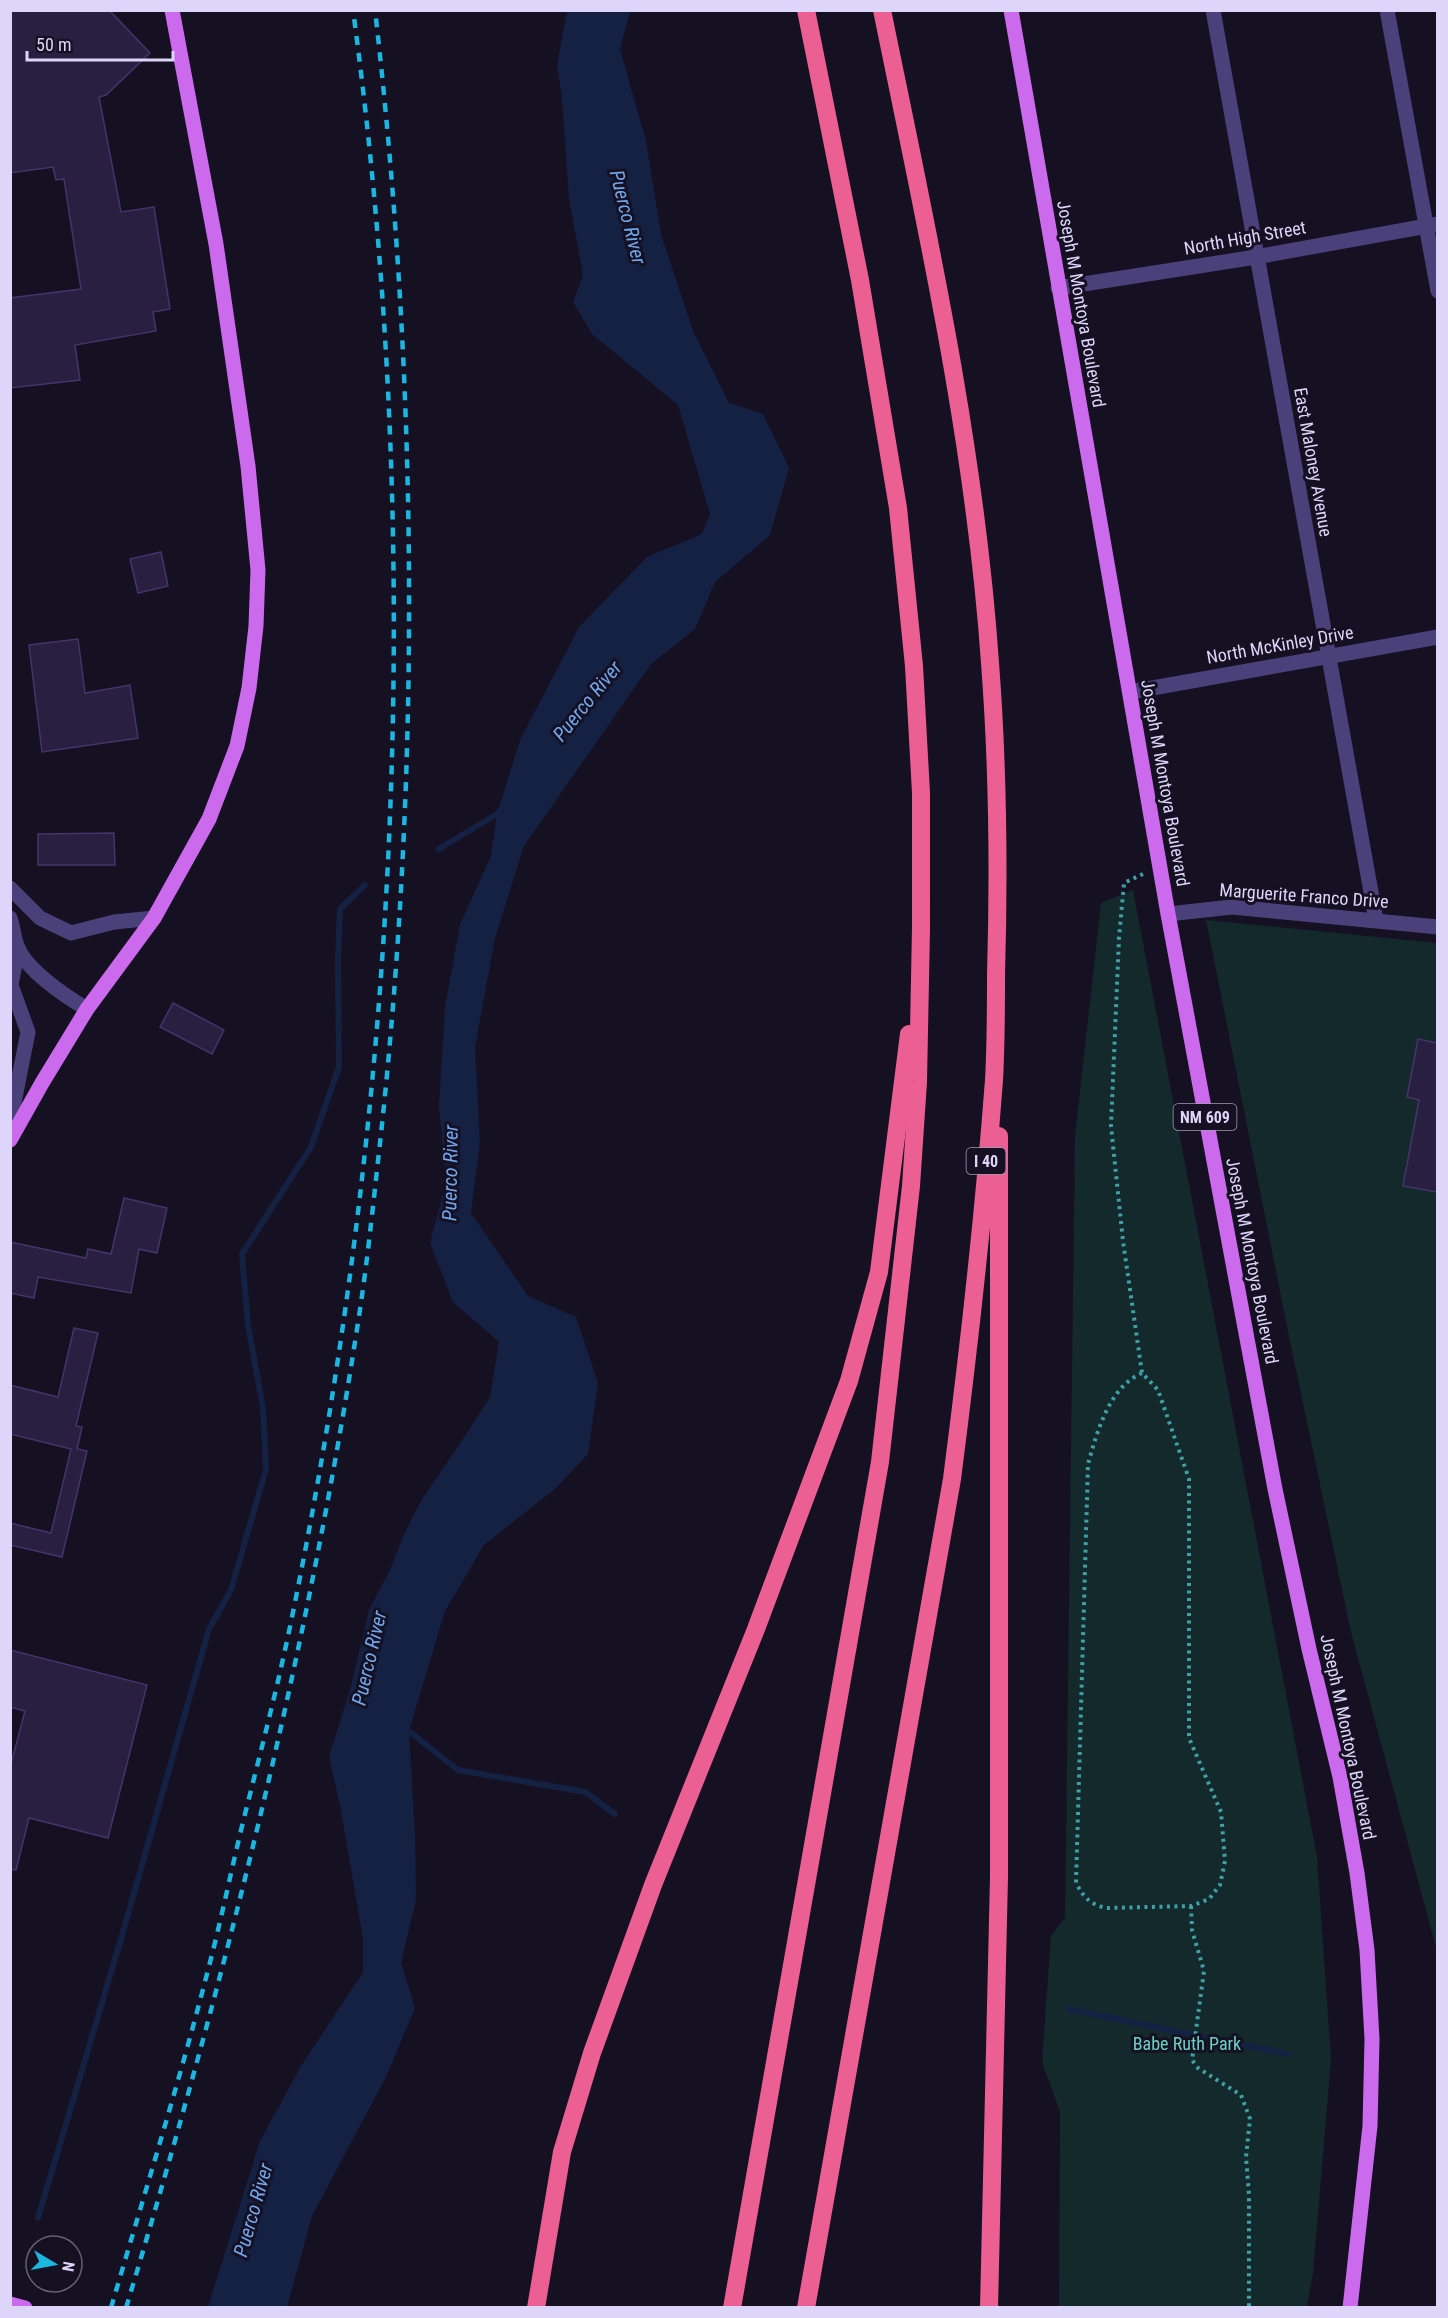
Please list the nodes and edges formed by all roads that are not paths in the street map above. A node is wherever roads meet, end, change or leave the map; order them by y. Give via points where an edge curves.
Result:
1 (172, 10) edge
2 (806, 10) edge
3 (882, 10) edge
4 (1011, 10) edge
5 (1213, 10) edge
6 (1387, 10) edge
7 (1432, 225) edge
8 (1256, 257) junction
9 (1058, 288) junction
10 (1437, 291) edge
11 (1437, 637) edge
12 (1329, 656) junction
13 (1130, 692) junction
14 (10, 888) edge
15 (999, 888) junction
16 (1168, 914) junction
17 (10, 918) edge
18 (153, 918) junction
19 (1376, 920) junction
20 (1437, 927) edge
21 (921, 928) junction
22 (18, 948) junction
23 (87, 1009) junction
24 (10, 1124) edge
25 (10, 1140) edge
26 (10, 2304) edge
27 (536, 2305) edge
28 (25, 2307) edge
29 (732, 2307) edge
30 (806, 2307) edge
31 (988, 2307) edge
32 (1350, 2307) edge

1 - 18 main road via 216,244 248,466 258,570 250,677 237,746 209,819
2 - 21 highway via 862,291 898,508 914,666 921,793
3 - 15 highway, I 40 via 952,362 978,530 990,662
4 - 9 main road, Joseph M Montoya Boulevard / NM 609
5 - 8 street, East Maloney Avenue
6 - 7 street
7 - 8 street, North High Street
7 - 10 street
8 - 9 street, North High Street
8 - 12 street, East Maloney Avenue
9 - 13 main road, Joseph M Montoya Boulevard / NM 609
11 - 12 street, North McKinley Drive
12 - 13 street, North McKinley Drive
12 - 19 street, East Maloney Avenue
13 - 16 main road, Joseph M Montoya Boulevard / NM 609
14 - 18 street via 39,918 71,933 114,922
15 - 30 highway, I 40 via 994,1077 952,1479
15 - 31 highway via 999,1876
16 - 19 street, Marguerite Franco Drive via 1232,907
16 - 32 main road, Joseph M Montoya Boulevard / NM 609 via 1275,1489 1340,1777 1357,1873 1367,1950 1372,2039 1370,2126
17 - 22 street
18 - 23 main road
19 - 20 street, Marguerite Franco Drive
21 - 27 highway via 879,1272 849,1381 592,2054 562,2152
21 - 29 highway via 911,1186 880,1462
22 - 23 street via 54,989
22 - 24 street via 10,985 28,1032
23 - 25 main road
26 - 28 main road

